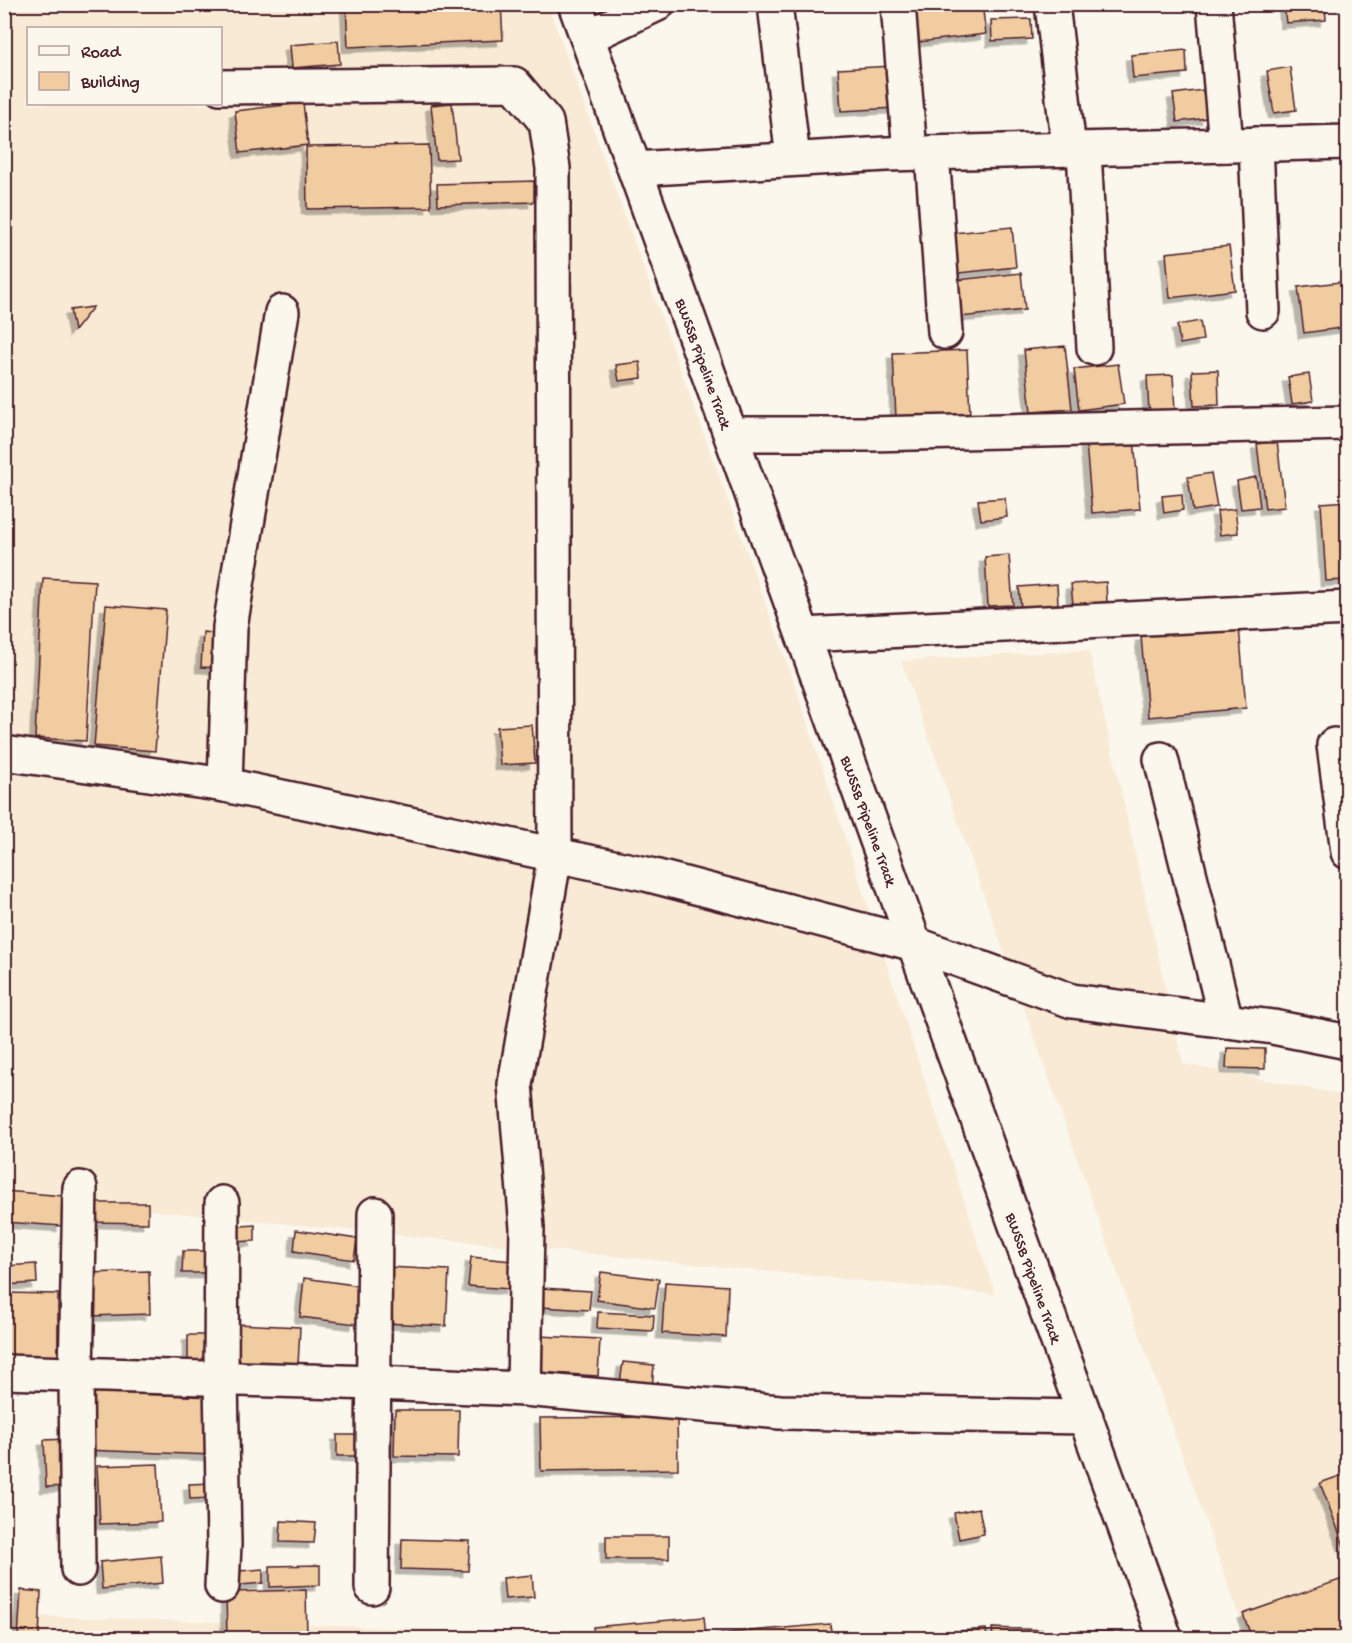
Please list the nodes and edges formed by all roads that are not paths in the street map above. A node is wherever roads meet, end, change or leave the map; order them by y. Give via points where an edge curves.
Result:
1 (575, 4) edge
2 (657, 4) edge
3 (775, 4) edge
4 (898, 4) edge
5 (1052, 4) edge
6 (1214, 4) edge
7 (587, 38) junction
8 (222, 87) edge
9 (1347, 142) edge
10 (1241, 145) junction
11 (1076, 149) junction
12 (921, 153) junction
13 (793, 159) junction
14 (635, 169) junction
15 (1263, 311) dead end
16 (282, 312) dead end
17 (945, 332) dead end
18 (1094, 348) dead end
19 (1347, 423) edge
20 (731, 434) junction
21 (1347, 608) edge
22 (803, 635) junction
23 (1334, 745) dead end
24 (4, 753) edge
25 (1161, 759) dead end
26 (225, 785) junction
27 (1347, 852) edge
28 (555, 855) junction
29 (915, 944) junction
30 (1226, 1021) junction
31 (1347, 1042) edge
32 (80, 1188) dead end
33 (222, 1203) dead end
34 (375, 1214) dead end
35 (4, 1372) edge
36 (76, 1374) junction
37 (221, 1379) junction
38 (375, 1383) junction
39 (524, 1389) junction
40 (1086, 1417) junction
41 (78, 1569) dead end
42 (222, 1586) dead end
43 (372, 1587) dead end
44 (1166, 1638) edge

1 - 7 street, BWSSB Pipeline Track
2 - 7 street
3 - 13 street
4 - 12 street
5 - 11 street
6 - 10 street
7 - 14 street, BWSSB Pipeline Track
8 - 28 street via 514,84 546,122 553,217
9 - 10 street
10 - 11 street
10 - 15 street
11 - 12 street
11 - 18 street
12 - 13 street
12 - 17 street
13 - 14 street
14 - 20 street, BWSSB Pipeline Track
16 - 26 street via 230,627
19 - 20 street
20 - 22 street, BWSSB Pipeline Track
21 - 22 street
22 - 29 street, BWSSB Pipeline Track
23 - 27 street
24 - 26 street
25 - 30 street
26 - 28 street
28 - 29 street via 646,874
28 - 39 street via 515,1084 527,1228
29 - 30 street via 1072,1001
29 - 40 street, BWSSB Pipeline Track
30 - 31 street
32 - 36 street
33 - 37 street
34 - 38 street
35 - 36 street
36 - 37 street
36 - 41 street
37 - 38 street
37 - 42 street
38 - 39 street
38 - 43 street
39 - 40 street via 780,1412
40 - 44 street, BWSSB Pipeline Track

